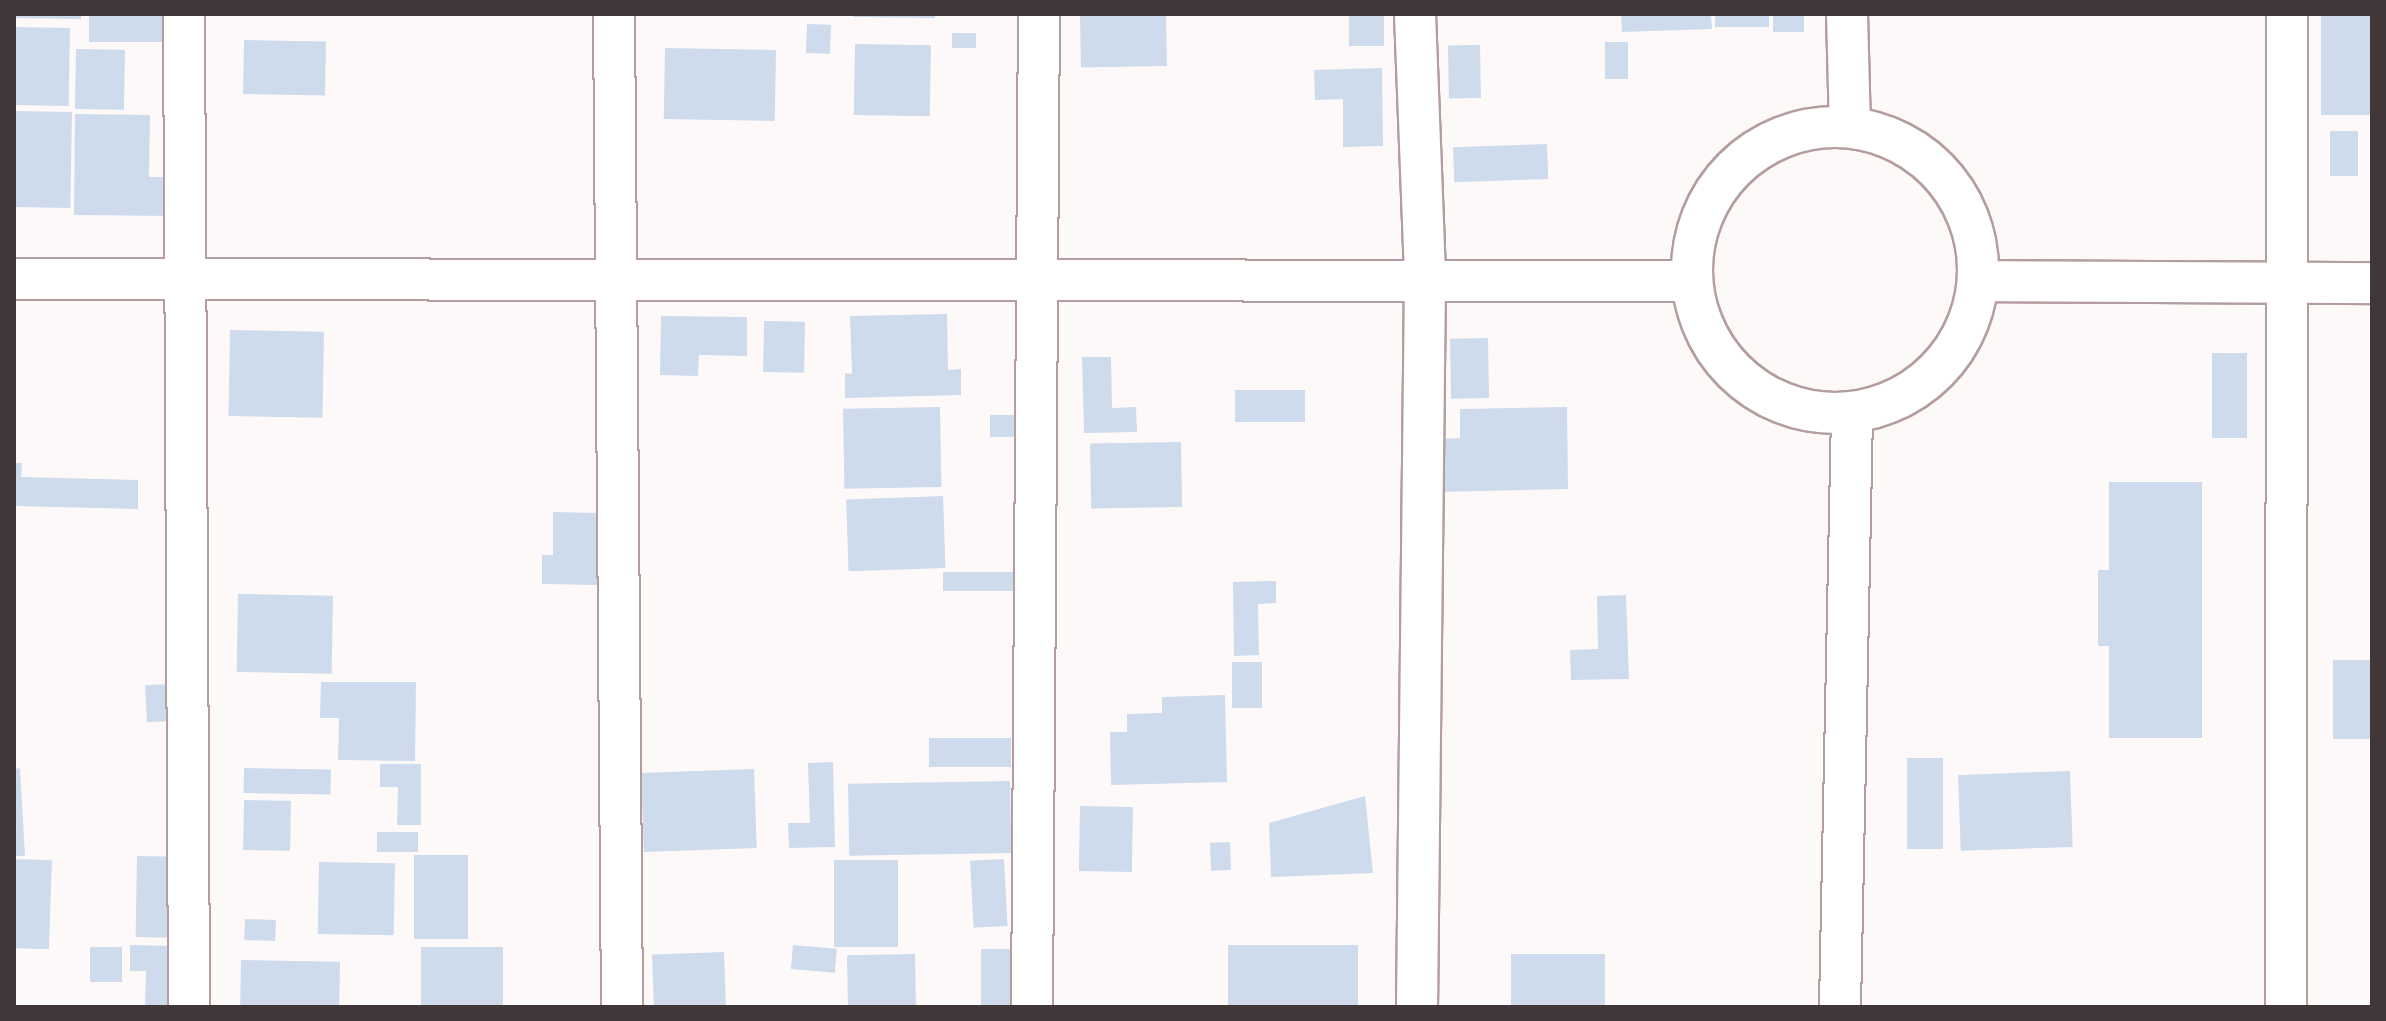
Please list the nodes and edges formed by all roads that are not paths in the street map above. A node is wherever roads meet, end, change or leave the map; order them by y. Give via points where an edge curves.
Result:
1 (184, 14) edge
2 (614, 14) edge
3 (1039, 14) edge
4 (1415, 14) edge
5 (1847, 14) edge
6 (2287, 14) edge
7 (1850, 127) junction
8 (14, 279) edge
9 (185, 279) junction
10 (617, 279) junction
11 (1425, 280) junction
12 (1692, 281) junction
13 (1979, 281) junction
14 (1037, 282) junction
15 (2289, 283) junction
16 (2372, 283) edge
17 (1852, 414) junction
18 (189, 1007) edge
19 (622, 1007) edge
20 (1032, 1007) edge
21 (1417, 1007) edge
22 (1840, 1007) edge
23 (2286, 1007) edge

1 - 9 street
2 - 10 street
3 - 14 street
4 - 11 street
5 - 7 street
6 - 15 street
7 - 12 street via 1808,129 1769,143 1735,167 1710,200 1695,239
7 - 13 street via 1893,138 1918,154 1959,196 1975,237
8 - 9 street
9 - 10 street
9 - 18 street
10 - 14 street
10 - 19 street
11 - 12 street
11 - 14 street
11 - 21 street
12 - 17 street via 1702,326 1719,352 1762,395 1806,412
13 - 15 street
13 - 17 street via 1967,329 1939,370 1899,400
14 - 20 street
15 - 16 street
15 - 23 street
17 - 22 street

